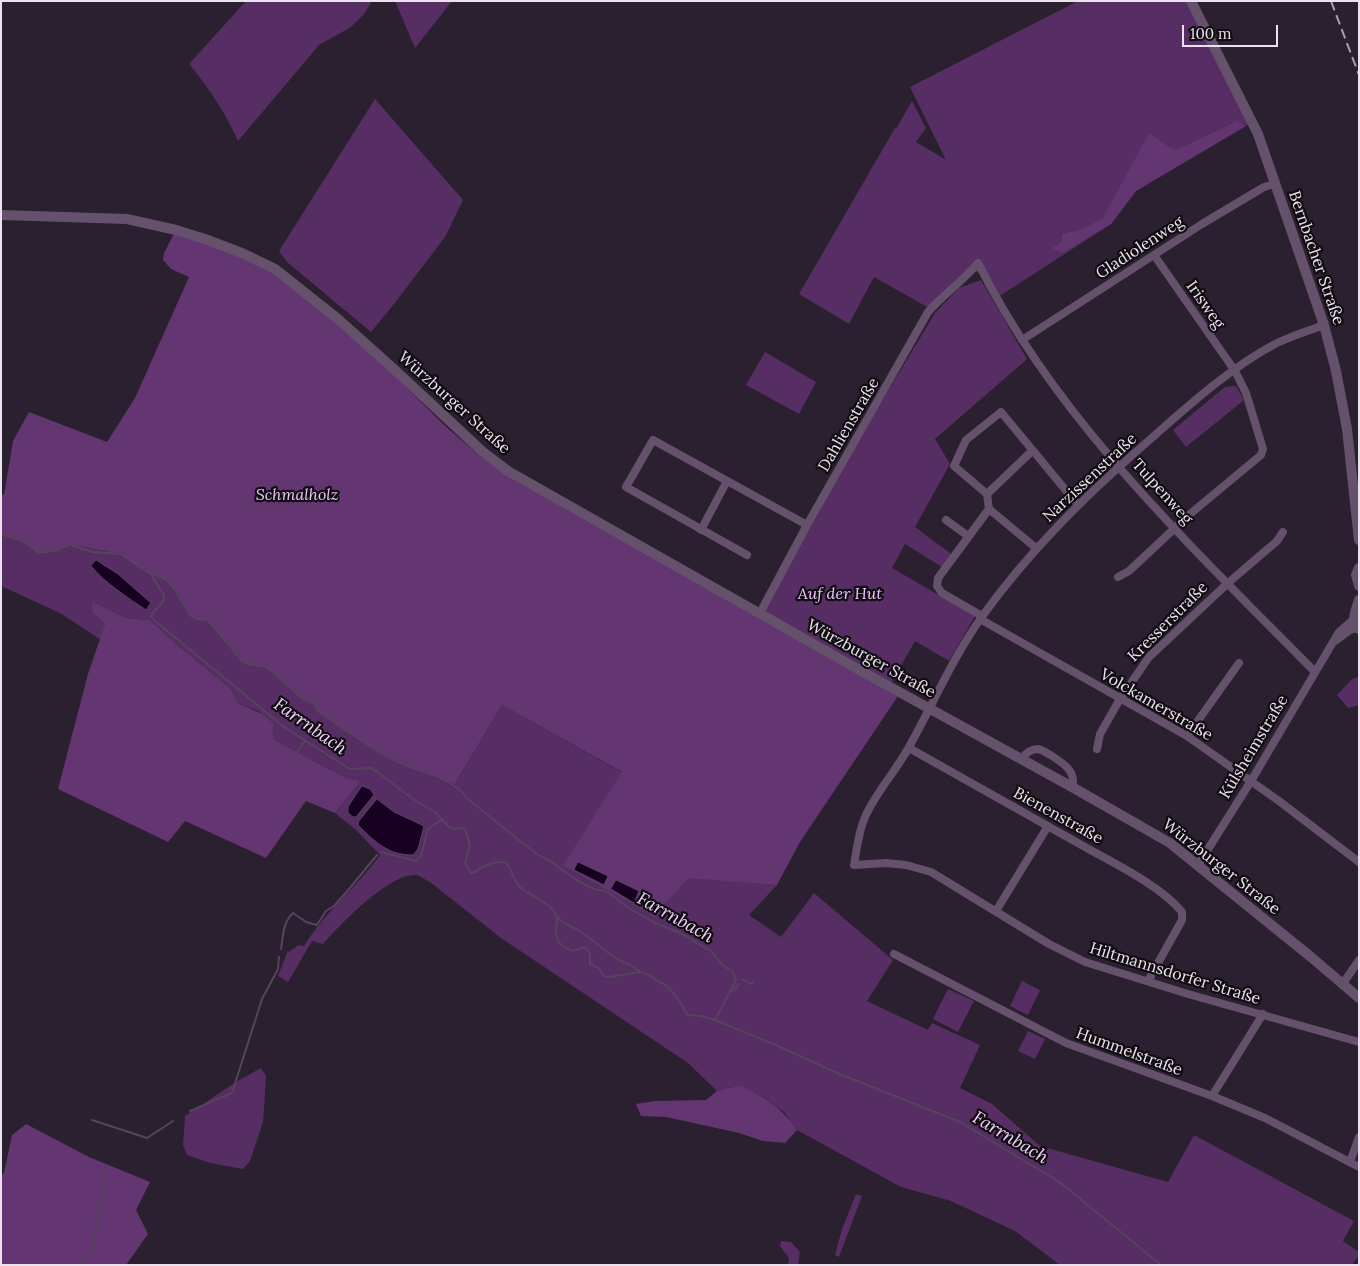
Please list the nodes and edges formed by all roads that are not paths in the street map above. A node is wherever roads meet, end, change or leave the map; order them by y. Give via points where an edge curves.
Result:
1 (1191, 1) edge
2 (1275, 184) junction
3 (1, 215) edge
4 (1154, 255) junction
5 (978, 263) joint
6 (1324, 324) junction
7 (1022, 340) junction
8 (1235, 371) junction
9 (1032, 451) junction
10 (1119, 467) junction
11 (727, 481) junction
12 (987, 494) junction
13 (1078, 504) junction
14 (989, 509) junction
15 (946, 520) dead end
16 (807, 525) junction
17 (1175, 528) junction
18 (701, 530) junction
19 (1283, 532) dead end
20 (968, 536) junction
21 (1359, 540) edge
22 (1036, 548) junction
23 (747, 555) dead end
24 (1359, 568) edge
25 (1118, 577) dead end
26 (1228, 582) junction
27 (1359, 586) edge
28 (1359, 600) edge
29 (760, 613) junction
30 (981, 618) junction
31 (1356, 625) edge
32 (1239, 663) dead end
33 (1315, 672) junction
34 (1120, 699) junction
35 (929, 708) junction
36 (1187, 736) junction
37 (909, 748) junction
38 (1097, 750) dead end
39 (1021, 759) junction
40 (1251, 781) junction
41 (1072, 787) junction
42 (1048, 826) junction
43 (1359, 862) edge
44 (854, 865) joint
45 (1198, 865) junction
46 (996, 911) junction
47 (894, 954) dead end
48 (1359, 960) edge
49 (1148, 981) junction
50 (1342, 984) junction
51 (1359, 998) edge
52 (1262, 1014) junction
53 (1359, 1042) edge
54 (1212, 1096) junction
55 (1359, 1136) edge
56 (1350, 1162) junction
57 (1359, 1168) edge

1 - 2 street, Bernbacher Straße via 1258,134
2 - 4 street, Gladiolenweg via 1264,187
2 - 6 street, Bernbacher Straße
3 - 29 street, Würzburger Straße via 127,219 204,239 275,268 370,347 482,452 508,471
4 - 7 street, Gladiolenweg
4 - 8 street, Irisweg
5 - 7 street, Tulpenweg
5 - 16 street, Dahlienstraße via 928,312
6 - 8 street, Narzissenstraße via 1276,344
6 - 21 street, Bernbacher Straße via 1347,429
7 - 10 street, Tulpenweg via 1051,383
8 - 10 street, Narzissenstraße
8 - 17 street, Irisweg via 1246,393 1263,450
9 - 12 street
9 - 12 street via 1001,412 966,440 954,466
9 - 13 street
10 - 13 street, Narzissenstraße
10 - 17 street, Tulpenweg
11 - 16 street
11 - 18 street
11 - 18 street via 652,440 626,487
12 - 14 street
13 - 22 street, Narzissenstraße
14 - 20 street
14 - 22 street
15 - 20 street
16 - 29 street, Dahlienstraße
17 - 25 street via 1129,571
17 - 26 street, Tulpenweg
18 - 23 street
19 - 26 street, Kresserstraße via 1277,541
20 - 30 street, Volckamerstraße via 938,578 937,586 942,593
22 - 30 street, Narzissenstraße
24 - 27 street via 1356,575
26 - 33 street, Tulpenweg
26 - 34 street, Kresserstraße via 1149,657
28 - 31 street
29 - 35 street, Würzburger Straße
30 - 34 street, Volckamerstraße
30 - 35 street, Narzissenstraße
31 - 33 street, Külsheimstraße via 1339,632
32 - 36 street
33 - 40 street, Külsheimstraße
34 - 36 street, Volckamerstraße
34 - 38 street, Kresserstraße via 1100,734
35 - 37 street, Narzissenstraße
35 - 39 street, Würzburger Straße
36 - 40 street, Volckamerstraße
37 - 42 street, Bienenstraße
37 - 44 street, Narzissenstraße via 864,818
39 - 41 street, Würzburger Straße
39 - 41 street via 1031,750 1042,751 1068,768 1074,778
40 - 43 street, Volckamerstraße
40 - 45 street, Külsheimstraße
41 - 45 street, Würzburger Straße via 1170,843
42 - 46 street
42 - 49 street, Bienenstraße via 1150,885 1182,912 1182,920
44 - 46 street, Hiltmannsdorfer Straße via 906,865 923,869
45 - 50 street, Würzburger Straße
46 - 49 street, Hiltmannsdorfer Straße via 1085,962
47 - 54 street, Hummelstraße via 1066,1044
48 - 50 street
49 - 52 street, Hiltmannsdorfer Straße
50 - 51 street, Würzburger Straße
52 - 53 street, Hiltmannsdorfer Straße
52 - 54 street
54 - 56 street, Hummelstraße via 1265,1118
55 - 56 street
56 - 57 street, Hummelstraße

